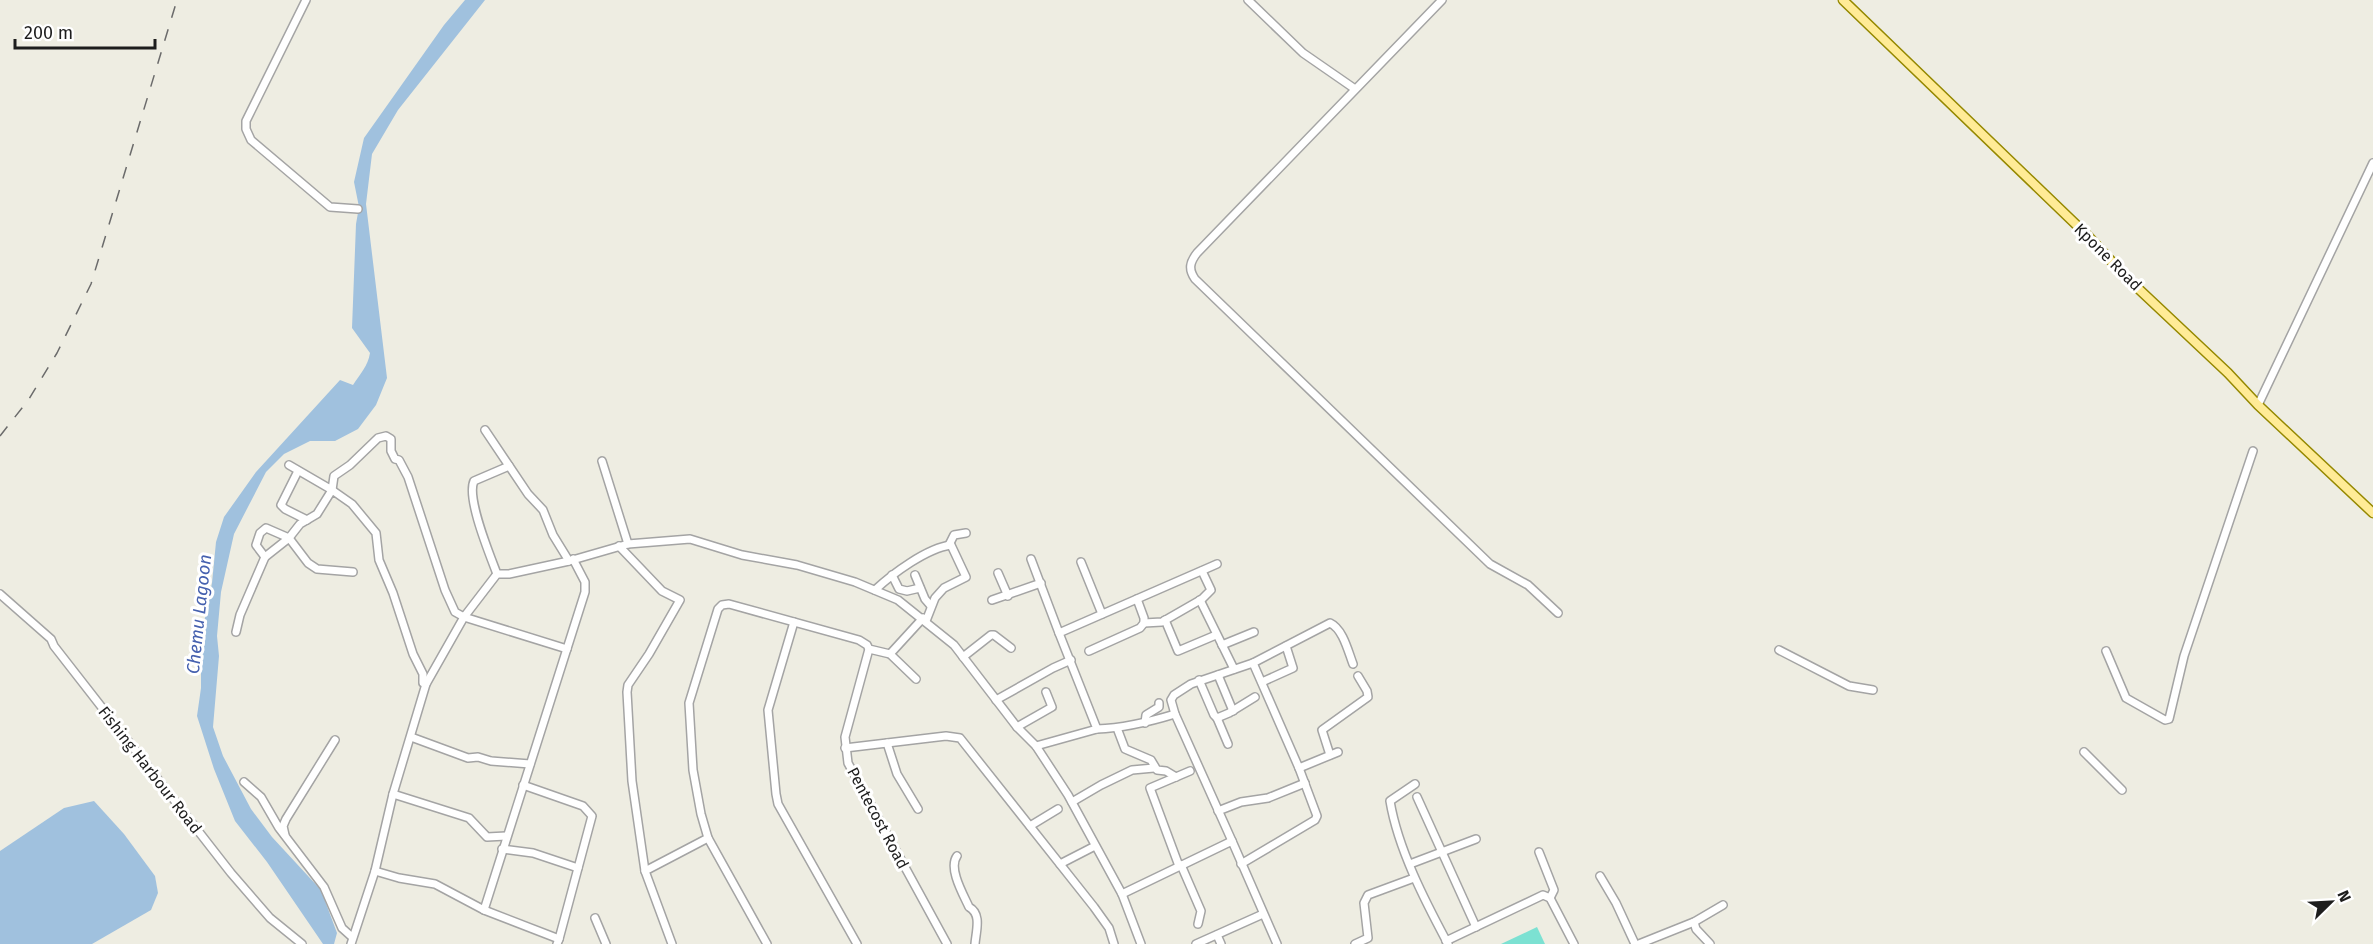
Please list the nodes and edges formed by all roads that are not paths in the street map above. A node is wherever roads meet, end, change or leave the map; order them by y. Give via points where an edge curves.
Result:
1 (306, 0) edge
2 (1248, 0) edge
3 (1442, 0) edge
4 (1843, 0) edge
5 (1355, 89) junction
6 (2373, 163) edge
7 (358, 209) dead end
8 (2258, 405) junction
9 (485, 430) dead end
10 (2253, 451) dead end
11 (602, 461) dead end
12 (289, 465) dead end
13 (509, 466) junction
14 (298, 471) junction
15 (332, 490) junction
16 (2373, 513) edge
17 (307, 520) junction
18 (966, 533) dead end
19 (289, 538) junction
20 (628, 544) junction
21 (949, 545) junction
22 (620, 546) junction
23 (265, 557) junction
24 (1031, 559) dead end
25 (571, 560) junction
26 (1081, 562) dead end
27 (1217, 564) dead end
28 (1202, 571) junction
29 (353, 572) dead end
30 (998, 573) dead end
31 (497, 574) junction
32 (915, 575) dead end
33 (892, 576) junction
34 (1041, 583) junction
35 (920, 588) junction
36 (875, 590) junction
37 (0, 594) edge
38 (1008, 596) junction
39 (1137, 599) junction
40 (992, 600) dead end
41 (1200, 600) junction
42 (932, 606) junction
43 (1558, 613) dead end
44 (1102, 614) junction
45 (464, 617) junction
46 (924, 620) junction
47 (1165, 620) junction
48 (794, 622) junction
49 (1144, 624) junction
50 (236, 632) dead end
51 (1059, 633) junction
52 (1254, 633) dead end
53 (1216, 635) junction
54 (1222, 645) junction
55 (1286, 646) junction
56 (1011, 648) dead end
57 (869, 649) junction
58 (567, 650) junction
59 (1779, 650) dead end
60 (1089, 651) dead end
61 (2106, 651) dead end
62 (890, 654) junction
63 (963, 657) junction
64 (1071, 660) junction
65 (1253, 663) junction
66 (1353, 664) dead end
67 (1234, 669) junction
68 (1218, 675) junction
69 (1358, 676) dead end
70 (916, 679) dead end
71 (1199, 680) junction
72 (1262, 682) junction
73 (426, 684) junction
74 (1873, 690) dead end
75 (1046, 692) dead end
76 (1255, 697) dead end
77 (996, 700) junction
78 (1159, 704) dead end
79 (1233, 711) junction
80 (1175, 714) junction
81 (1217, 718) junction
82 (1145, 723) junction
83 (1017, 727) junction
84 (1117, 728) junction
85 (1097, 729) junction
86 (411, 737) junction
87 (335, 740) dead end
88 (887, 743) junction
89 (1228, 744) dead end
90 (1036, 746) junction
91 (846, 748) junction
92 (1338, 752) dead end
93 (2084, 752) dead end
94 (1330, 755) junction
95 (530, 764) junction
96 (1154, 768) junction
97 (1299, 768) junction
98 (1190, 771) dead end
99 (1176, 777) junction
100 (244, 782) dead end
101 (1305, 783) junction
102 (1415, 784) dead end
103 (523, 785) junction
104 (2122, 790) dead end
105 (393, 794) junction
106 (1417, 797) dead end
107 (1072, 802) junction
108 (918, 809) dead end
109 (1058, 809) dead end
110 (1218, 811) junction
111 (1030, 826) junction
112 (506, 836) junction
113 (285, 837) junction
114 (708, 838) junction
115 (1476, 839) dead end
116 (1232, 841) junction
117 (1095, 846) junction
118 (502, 849) junction
119 (1442, 852) junction
120 (1539, 852) dead end
121 (957, 856) dead end
122 (1060, 864) junction
123 (1241, 864) junction
124 (1410, 864) junction
125 (1180, 866) junction
126 (578, 868) junction
127 (375, 871) junction
128 (645, 871) junction
129 (1600, 876) dead end
130 (1414, 878) junction
131 (1122, 894) junction
132 (1550, 898) junction
133 (1723, 905) dead end
134 (484, 910) junction
135 (1263, 914) junction
136 (595, 918) dead end
137 (1694, 922) junction
138 (1198, 924) dead end
139 (1476, 927) junction
140 (1217, 935) junction
141 (352, 941) edge
142 (558, 941) edge
143 (1447, 943) edge
144 (302, 944) edge
145 (606, 944) edge
146 (672, 944) edge
147 (767, 944) edge
148 (857, 944) edge
149 (946, 944) edge
150 (975, 944) edge
151 (1114, 944) edge
152 (1141, 944) edge
153 (1196, 944) edge
154 (1221, 944) edge
155 (1277, 944) edge
156 (1355, 944) edge
157 (1574, 944) edge
158 (1637, 944) edge
159 (1710, 944) edge

1 - 7 street via 246,121 246,129 251,140 330,207
2 - 5 street via 1303,53
3 - 5 street
4 - 8 main road, Kpone Road
5 - 43 street via 1197,253 1190,266 1192,275 1490,564 1528,585
6 - 8 street
8 - 16 main road, Kpone Road
9 - 13 street
10 - 61 street via 2184,656 2169,719 2126,698
11 - 20 street
12 - 14 street
13 - 25 street via 543,510 553,535
13 - 31 street via 474,481 472,487 474,509
14 - 15 street
14 - 17 street via 281,505
15 - 17 street via 317,514
15 - 45 street via 334,476 378,438 391,439 391,451 408,477 445,590 455,612
15 - 73 street via 352,504 376,533 379,560
17 - 19 street
18 - 21 street via 954,535
19 - 23 street
19 - 23 street via 263,530 256,545
19 - 29 street via 316,569
20 - 22 street
20 - 36 street via 690,539 742,555 797,565
21 - 33 street
21 - 42 street via 966,577 945,588
22 - 25 street
22 - 128 street via 662,591 680,600 627,692 632,781
23 - 50 street
24 - 34 street
25 - 31 street
25 - 58 street via 585,582 585,592
26 - 44 street
27 - 28 street
28 - 39 street
28 - 41 street via 1210,590
30 - 38 street
31 - 45 street
32 - 35 street
33 - 35 street via 899,589
33 - 36 street
34 - 38 street
34 - 51 street
35 - 42 street
36 - 46 street via 898,600
37 - 144 street, Fishing Harbour Road via 51,639 224,865 270,918
38 - 40 street
39 - 44 street
39 - 49 street
41 - 47 street
41 - 53 street
42 - 46 street
44 - 51 street
45 - 58 street
45 - 73 street
46 - 62 street
46 - 63 street
47 - 49 street
47 - 53 street via 1178,651
48 - 57 street via 859,640
48 - 114 street via 729,604 722,605 716,614 688,703 693,770
48 - 148 street via 768,710 776,794
49 - 60 street
51 - 64 street
52 - 54 street
53 - 54 street
54 - 67 street
55 - 65 street
55 - 66 street via 1334,624
55 - 72 street via 1293,668
56 - 63 street via 991,635
57 - 62 street
57 - 91 street, Pentecost Road via 847,727
58 - 95 street
59 - 74 street via 1849,686
62 - 70 street
63 - 77 street
64 - 77 street
64 - 85 street
65 - 67 street
65 - 72 street
67 - 68 street
68 - 71 street
68 - 79 street
69 - 94 street via 1368,697 1322,730
71 - 80 street via 1174,695 1171,702
71 - 81 street
72 - 97 street
73 - 86 street
75 - 83 street via 1052,707
76 - 79 street
77 - 83 street
78 - 82 street via 1146,715
79 - 81 street
80 - 82 street
80 - 110 street
81 - 89 street
82 - 84 street
83 - 90 street
84 - 85 street
84 - 96 street via 1125,749 1151,760
85 - 90 street
86 - 95 street via 468,758
86 - 105 street
87 - 113 street via 286,819
88 - 91 street
88 - 108 street via 897,774
88 - 111 street via 960,738
90 - 107 street
91 - 149 street, Pentecost Road via 851,771
92 - 94 street
93 - 104 street
94 - 97 street
95 - 103 street
96 - 99 street
96 - 107 street via 1132,770
97 - 101 street
98 - 99 street
99 - 125 street via 1150,788
100 - 113 street via 261,797
101 - 110 street
101 - 123 street via 1316,810 1315,819
102 - 124 street via 1390,801
103 - 112 street
103 - 126 street via 583,806 591,813
105 - 112 street via 464,815 487,837
105 - 127 street
106 - 119 street
107 - 117 street
109 - 111 street
110 - 116 street
111 - 122 street
112 - 118 street
113 - 141 street via 324,887
114 - 128 street
114 - 147 street
115 - 119 street
116 - 123 street
116 - 125 street
117 - 122 street
117 - 131 street
118 - 126 street via 526,851
118 - 134 street
119 - 124 street
119 - 139 street
120 - 132 street via 1554,890
121 - 150 street via 953,870 969,907 978,915
122 - 151 street via 1110,928
123 - 135 street
124 - 130 street
125 - 131 street
125 - 138 street via 1199,907
126 - 142 street
127 - 134 street via 435,884
127 - 141 street
128 - 146 street
129 - 158 street
130 - 143 street
130 - 156 street via 1368,895 1364,903 1369,934
131 - 152 street
132 - 139 street via 1540,896
132 - 157 street
133 - 137 street
134 - 142 street
135 - 140 street
135 - 155 street
136 - 145 street
137 - 158 street
137 - 159 street
139 - 143 street
140 - 153 street
140 - 154 street

